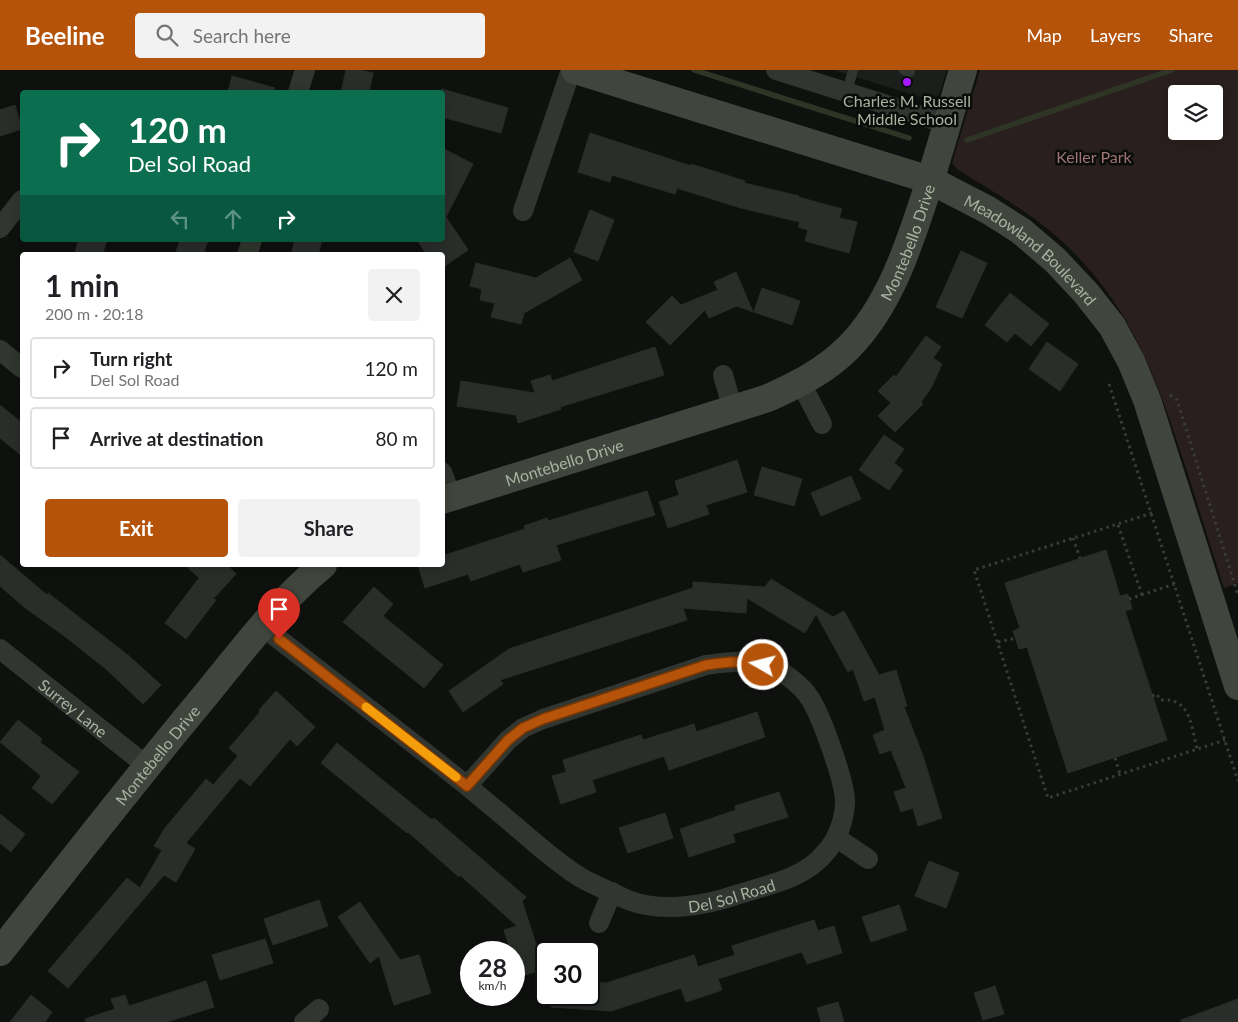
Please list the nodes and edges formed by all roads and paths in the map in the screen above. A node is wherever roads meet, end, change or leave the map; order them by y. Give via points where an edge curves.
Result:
1 (305, 70) edge
2 (571, 70) edge
3 (575, 70) edge
4 (776, 70) edge
5 (853, 70) edge
6 (963, 70) edge
7 (299, 90) edge
8 (847, 92) junction
9 (947, 124) junction
10 (930, 180) junction
11 (20, 203) edge
12 (523, 211) dead end
13 (0, 228) edge
14 (0, 350) edge
15 (20, 366) edge
16 (723, 375) dead end
17 (801, 383) junction
18 (1110, 384) dead end
19 (733, 410) junction
20 (822, 424) dead end
21 (445, 489) edge
22 (1152, 513) junction
23 (1118, 525) junction
24 (1073, 538) junction
25 (1080, 558) dead end
26 (321, 567) edge
27 (1175, 584) junction
28 (1142, 595) junction
29 (1129, 599) dead end
30 (262, 626) junction
31 (1016, 638) dead end
32 (998, 642) junction
33 (0, 649) edge
34 (1238, 686) edge
35 (1152, 696) dead end
36 (1226, 740) junction
37 (1198, 749) junction
38 (1115, 758) dead end
39 (147, 766) junction
40 (1120, 774) junction
41 (1238, 781) edge
42 (467, 786) junction
43 (836, 838) junction
44 (868, 859) dead end
45 (612, 892) junction
46 (599, 923) dead end
47 (0, 952) edge
48 (319, 1009) dead end
49 (304, 1022) edge

1 - 7 street
2 - 12 street
3 - 10 street, Meadowland Boulevard
4 - 8 street
5 - 8 lane
6 - 9 street, Montebello Drive
8 - 9 street
9 - 10 street, Montebello Drive
10 - 17 street, Montebello Drive via 909,246 869,324 848,348
10 - 34 street, Meadowland Boulevard via 1021,231 1055,260 1112,326 1147,400
11 - 13 street
14 - 15 street
16 - 19 street
17 - 19 street, Montebello Drive
17 - 20 street
18 - 22 path
19 - 21 street, Montebello Drive
22 - 23 path
22 - 27 path
23 - 24 path
23 - 28 path
24 - 25 path
24 - 32 path via 974,570
26 - 30 street, Montebello Drive
27 - 28 path
27 - 36 path
28 - 29 path
30 - 39 street, Montebello Drive
30 - 42 street, Del Sol Road
31 - 32 path
32 - 40 path via 1048,798
33 - 39 street, Surrey Lane
35 - 37 path via 1157,694 1160,700 1170,699 1185,707
36 - 37 path
36 - 41 path
37 - 40 path
38 - 40 path
39 - 47 street, Montebello Drive
42 - 43 street, Del Sol Road via 508,740 523,728 543,719 706,665 753,662 774,668 792,680 808,695 819,716 839,772 845,800
42 - 45 street, Del Sol Road via 563,865 585,880
43 - 44 street
43 - 45 street, Del Sol Road via 825,854 792,877 718,901 655,906 631,901
45 - 46 street
48 - 49 street

